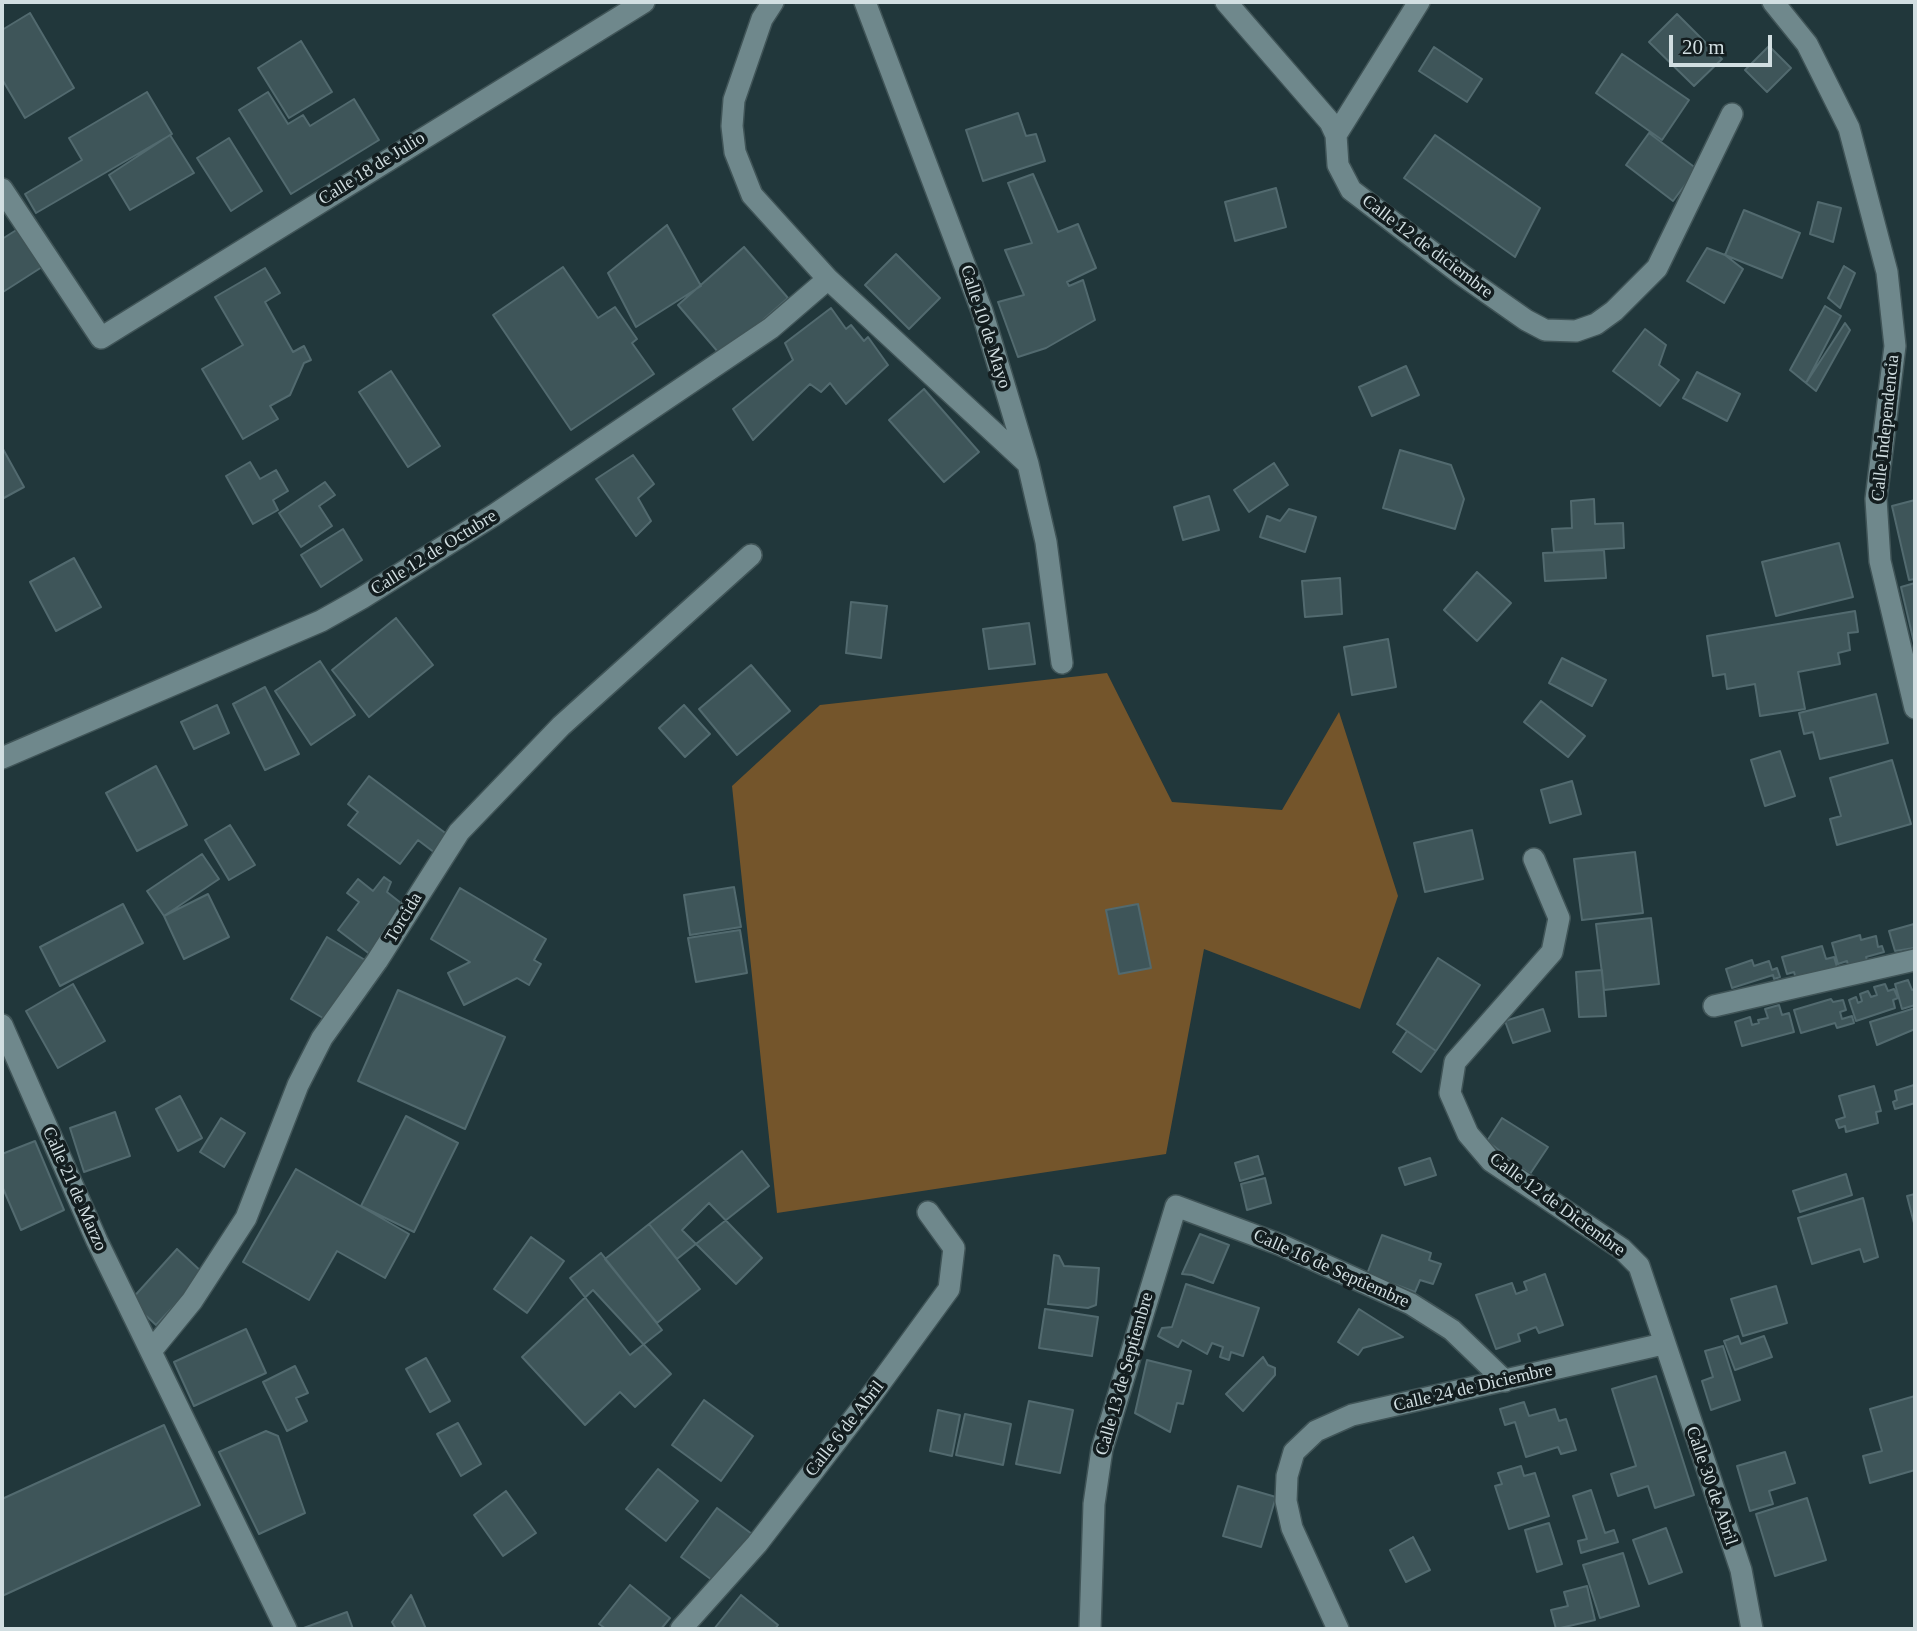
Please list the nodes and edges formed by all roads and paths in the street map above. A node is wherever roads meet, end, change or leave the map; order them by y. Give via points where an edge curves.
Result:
1 (644, 2) edge
2 (773, 2) edge
3 (865, 2) edge
4 (1226, 2) edge
5 (1419, 2) edge
6 (1773, 2) edge
7 (1732, 114) dead end
8 (1336, 135) junction
9 (2, 189) edge
10 (828, 279) junction
11 (1028, 464) junction
12 (751, 555) dead end
13 (1062, 663) dead end
14 (1915, 708) edge
15 (2, 758) edge
16 (1534, 859) dead end
17 (1915, 960) edge
18 (1714, 1006) dead end
19 (2, 1025) edge
20 (1176, 1206) joint
21 (928, 1212) dead end
22 (1662, 1344) junction
23 (151, 1351) junction
24 (1505, 1381) junction
25 (286, 1629) edge
26 (681, 1629) edge
27 (1090, 1629) edge
28 (1338, 1629) edge
29 (1752, 1629) edge

1 - 9 street, Calle 18 de Julio via 101,338
2 - 10 street via 762,19 734,100 735,152 752,195
3 - 11 street, Calle 10 de Mayo via 982,312
4 - 8 street, Calle 12 de diciembre via 1320,107
5 - 8 street
6 - 14 street, Calle Independencia via 1807,44 1849,128 1887,272 1895,346 1876,499 1879,548
7 - 8 street, Calle 12 de diciembre via 1657,268 1596,324 1560,332 1525,320 1365,203 1342,178
10 - 11 street
10 - 15 street, Calle 12 de Octubre via 771,328 362,598 321,621
11 - 13 street, Calle 10 de Mayo via 1046,542
12 - 23 street, Torcida via 561,726 459,832 322,1038 298,1085 246,1218 192,1301
16 - 22 street, Calle 12 de Diciembre via 1559,918 1552,952 1455,1062 1450,1093 1468,1134 1491,1161 1622,1249 1639,1266
17 - 18 street
19 - 23 street, Calle 21 de Marzo
20 - 24 street, Calle 16 de Septiembre via 1314,1259 1411,1304 1452,1330
20 - 27 street, Calle 13 de Septiembre via 1102,1449 1094,1504
21 - 26 street, Calle 6 de Abril via 954,1248 949,1289 757,1544
22 - 24 street, Calle 24 de Diciembre
22 - 29 street, Calle 30 de Abril via 1741,1570
23 - 25 street, Calle 21 de Marzo
24 - 28 street, Calle 24 de Diciembre via 1352,1415 1316,1432 1294,1452 1286,1500 1292,1528

